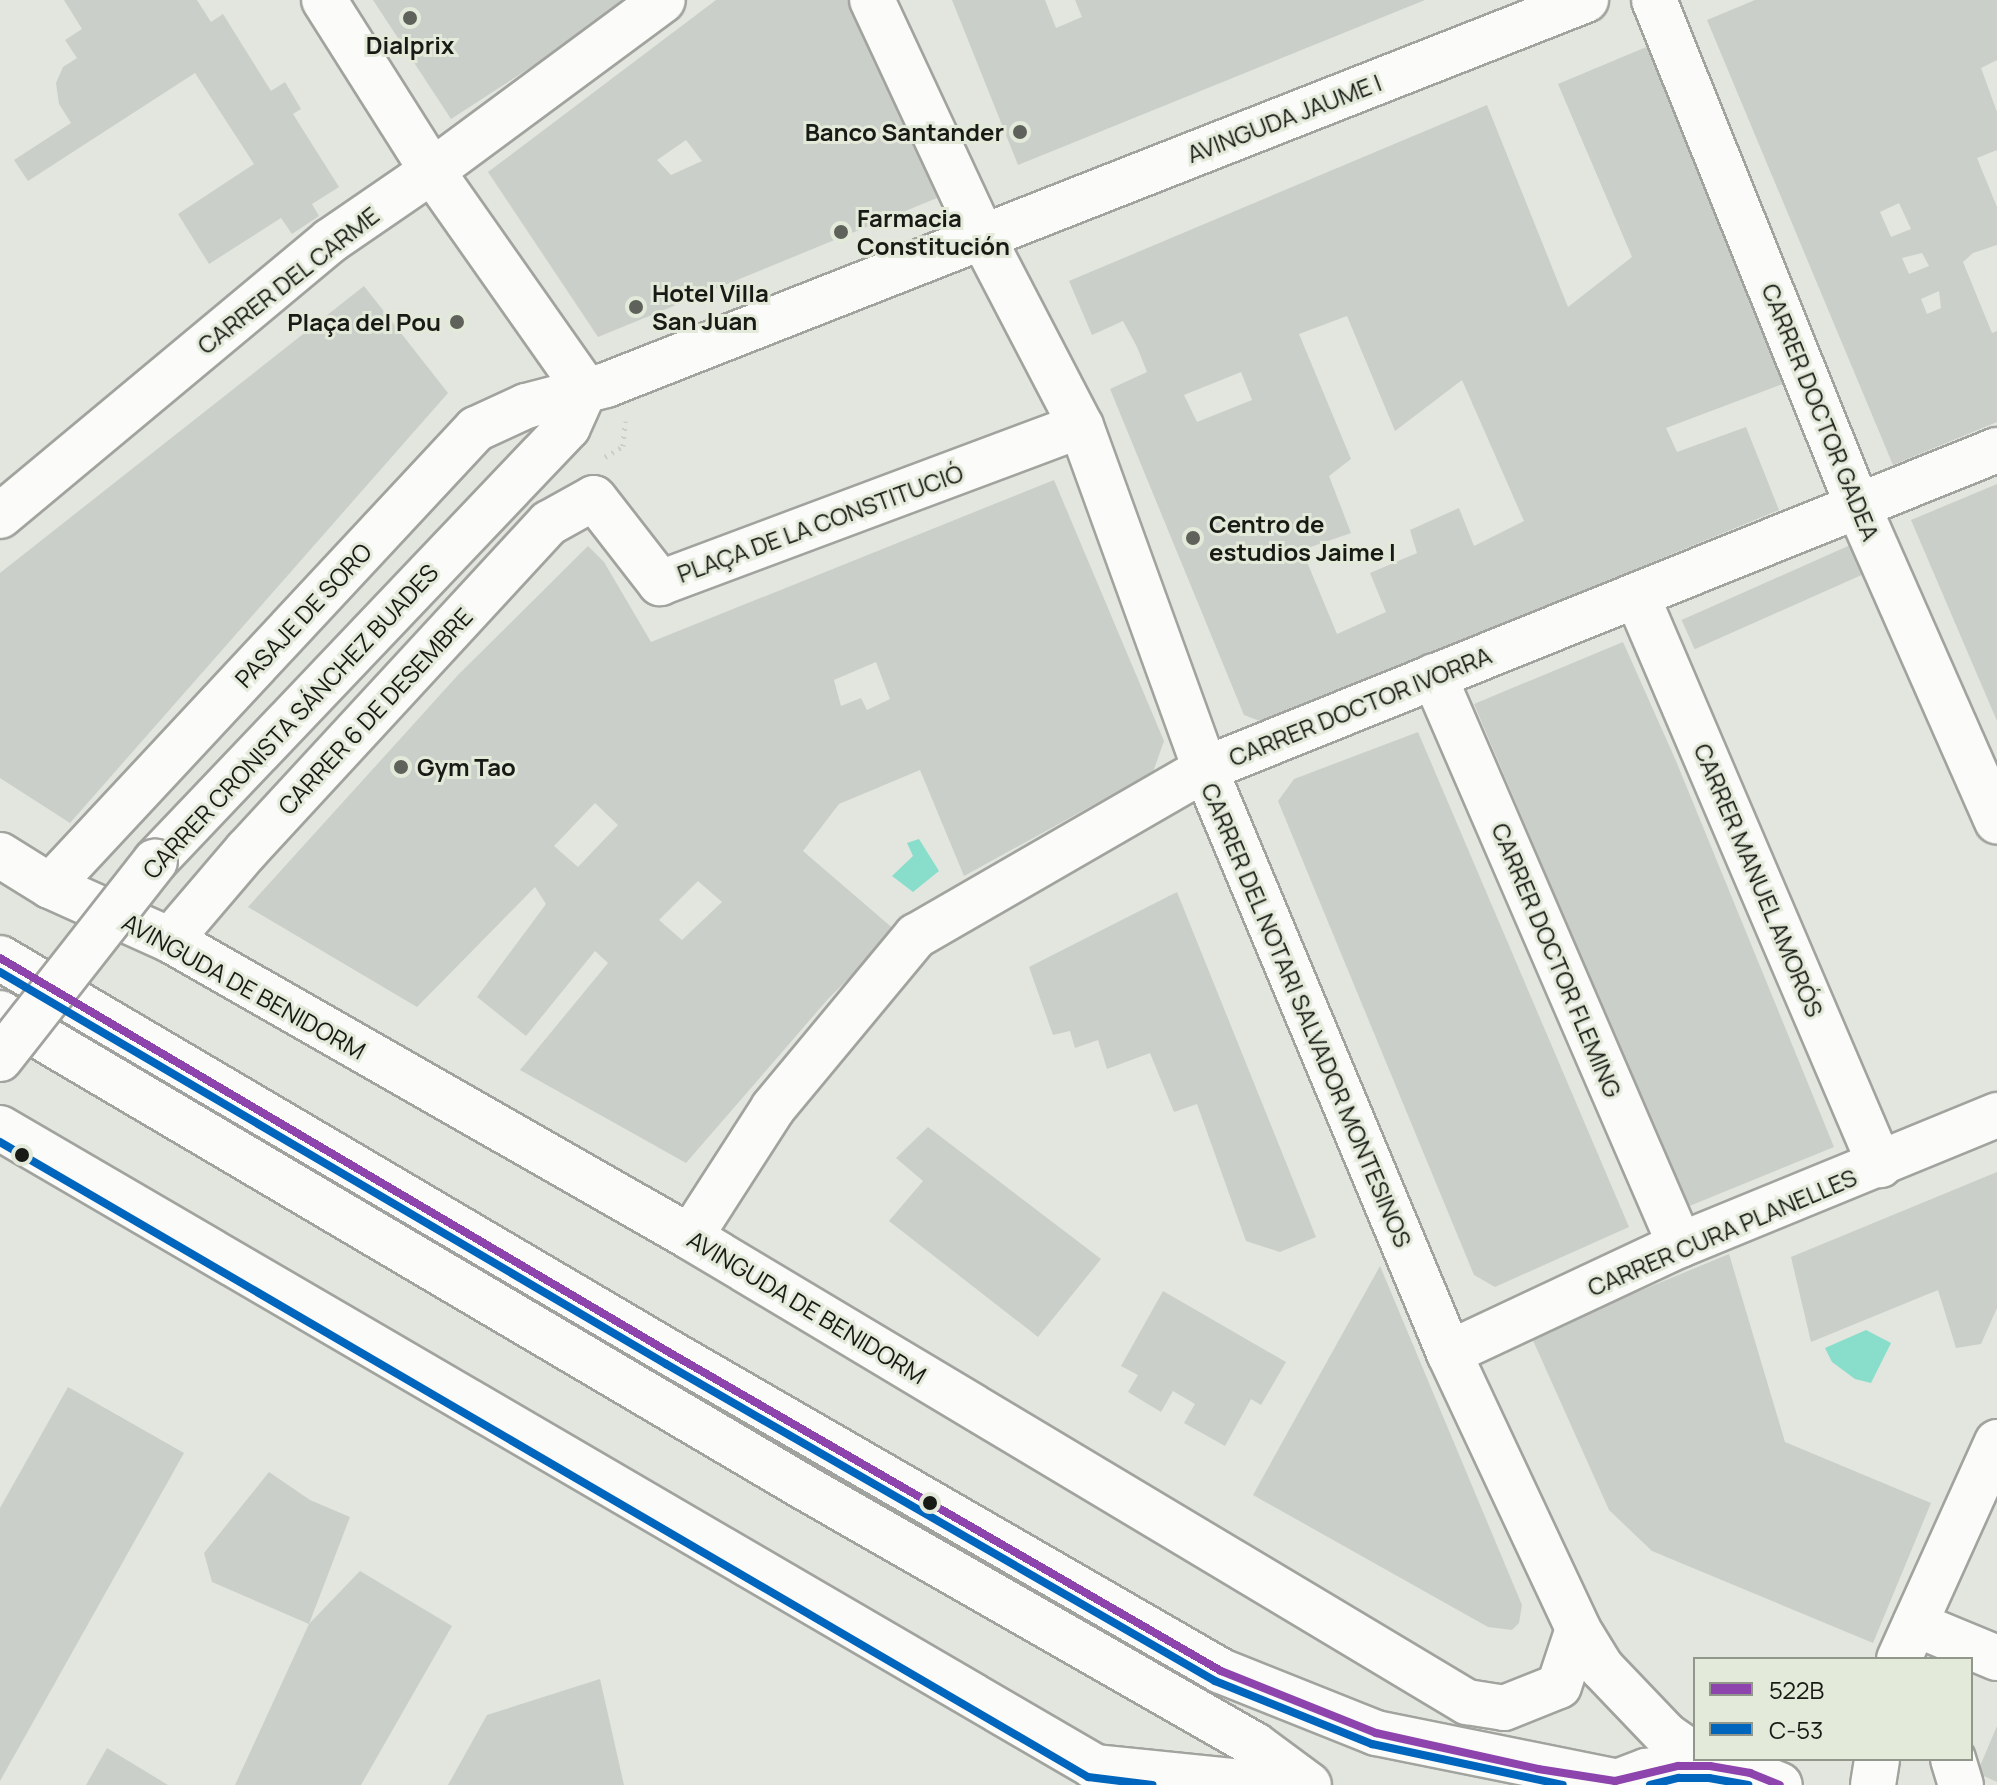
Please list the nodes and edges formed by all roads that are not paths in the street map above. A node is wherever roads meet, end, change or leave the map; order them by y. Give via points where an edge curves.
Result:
1 (324, 0) edge
2 (663, 0) edge
3 (872, 0) edge
4 (1586, 0) edge
5 (1654, 0) edge
6 (432, 171) junction
7 (982, 236) junction
8 (585, 389) junction
9 (1081, 426) junction
10 (1997, 450) edge
11 (594, 498) joint
12 (1857, 504) junction
13 (0, 516) edge
14 (1637, 596) junction
15 (1434, 676) junction
16 (1205, 769) junction
17 (1997, 821) edge
18 (26, 871) edge
19 (170, 940) junction
20 (0, 958) edge
21 (0, 1013) edge
22 (0, 1059) edge
23 (1997, 1115) edge
24 (0, 1128) edge
25 (1880, 1165) junction
26 (690, 1237) junction
27 (1680, 1245) junction
28 (1449, 1353) junction
29 (1997, 1442) edge
30 (1578, 1629) junction
31 (1907, 1642) edge
32 (1978, 1655) edge
33 (1693, 1747) edge
34 (1877, 1761) edge
35 (1954, 1761) edge
36 (1735, 1766) edge
37 (1110, 1776) edge
38 (1612, 1783) edge
39 (1272, 1785) edge
40 (1309, 1785) edge
41 (1873, 1785) edge
42 (1961, 1785) edge

1 - 6 street
2 - 6 street, CARRER DEL CARME
3 - 7 street, CARRER DEL NOTARI SALVADOR MONTESINOS
4 - 7 street, AVINGUDA JAUME I
5 - 12 street, CARRER DOCTOR GADEA
6 - 8 street
6 - 13 street, CARRER DEL CARME via 330,241
7 - 8 street
7 - 9 street, CARRER DEL NOTARI SALVADOR MONTESINOS
8 - 18 street, PASAJE DE SORO via 526,406 476,429
8 - 22 street, CARRER CRONISTA SÁNCHEZ BUADES, bridge via 568,427 155,861
9 - 11 street, PLAÇA DE LA CONSTITUCIÓ via 660,583
9 - 16 street, CARRER DEL NOTARI SALVADOR MONTESINOS
10 - 12 street, CARRER DOCTOR IVORRA
11 - 19 street, CARRER 6 DE DESEMBRE via 549,523
12 - 14 street, CARRER DOCTOR IVORRA
12 - 17 street, CARRER DOCTOR GADEA
14 - 15 street, CARRER DOCTOR IVORRA
14 - 25 street, CARRER MANUEL AMORÓS
15 - 16 street, CARRER DOCTOR IVORRA
15 - 27 street, CARRER DOCTOR FLEMING
16 - 26 street, CARRER DOCTOR IVORRA via 916,936 773,1108
16 - 28 street, CARRER DEL NOTARI SALVADOR MONTESINOS
18 - 19 street, AVINGUDA DE BENIDORM
19 - 26 street, AVINGUDA DE BENIDORM
20 - 38 street via 1221,1671 1376,1733
21 - 40 street via 802,1486 1255,1745
23 - 25 street, CARRER CURA PLANELLES
24 - 37 street
25 - 27 street, CARRER CURA PLANELLES
26 - 30 street, AVINGUDA DE BENIDORM via 1467,1702 1504,1708 1559,1686
27 - 28 street, CARRER CURA PLANELLES
28 - 30 street, CARRER DEL NOTARI SALVADOR MONTESINOS
29 - 31 street
30 - 33 street, CARRER DEL NOTARI SALVADOR MONTESINOS via 1602,1668 1666,1735
31 - 32 street
34 - 41 street
35 - 42 street
36 - 38 street via 1662,1769
37 - 39 street

